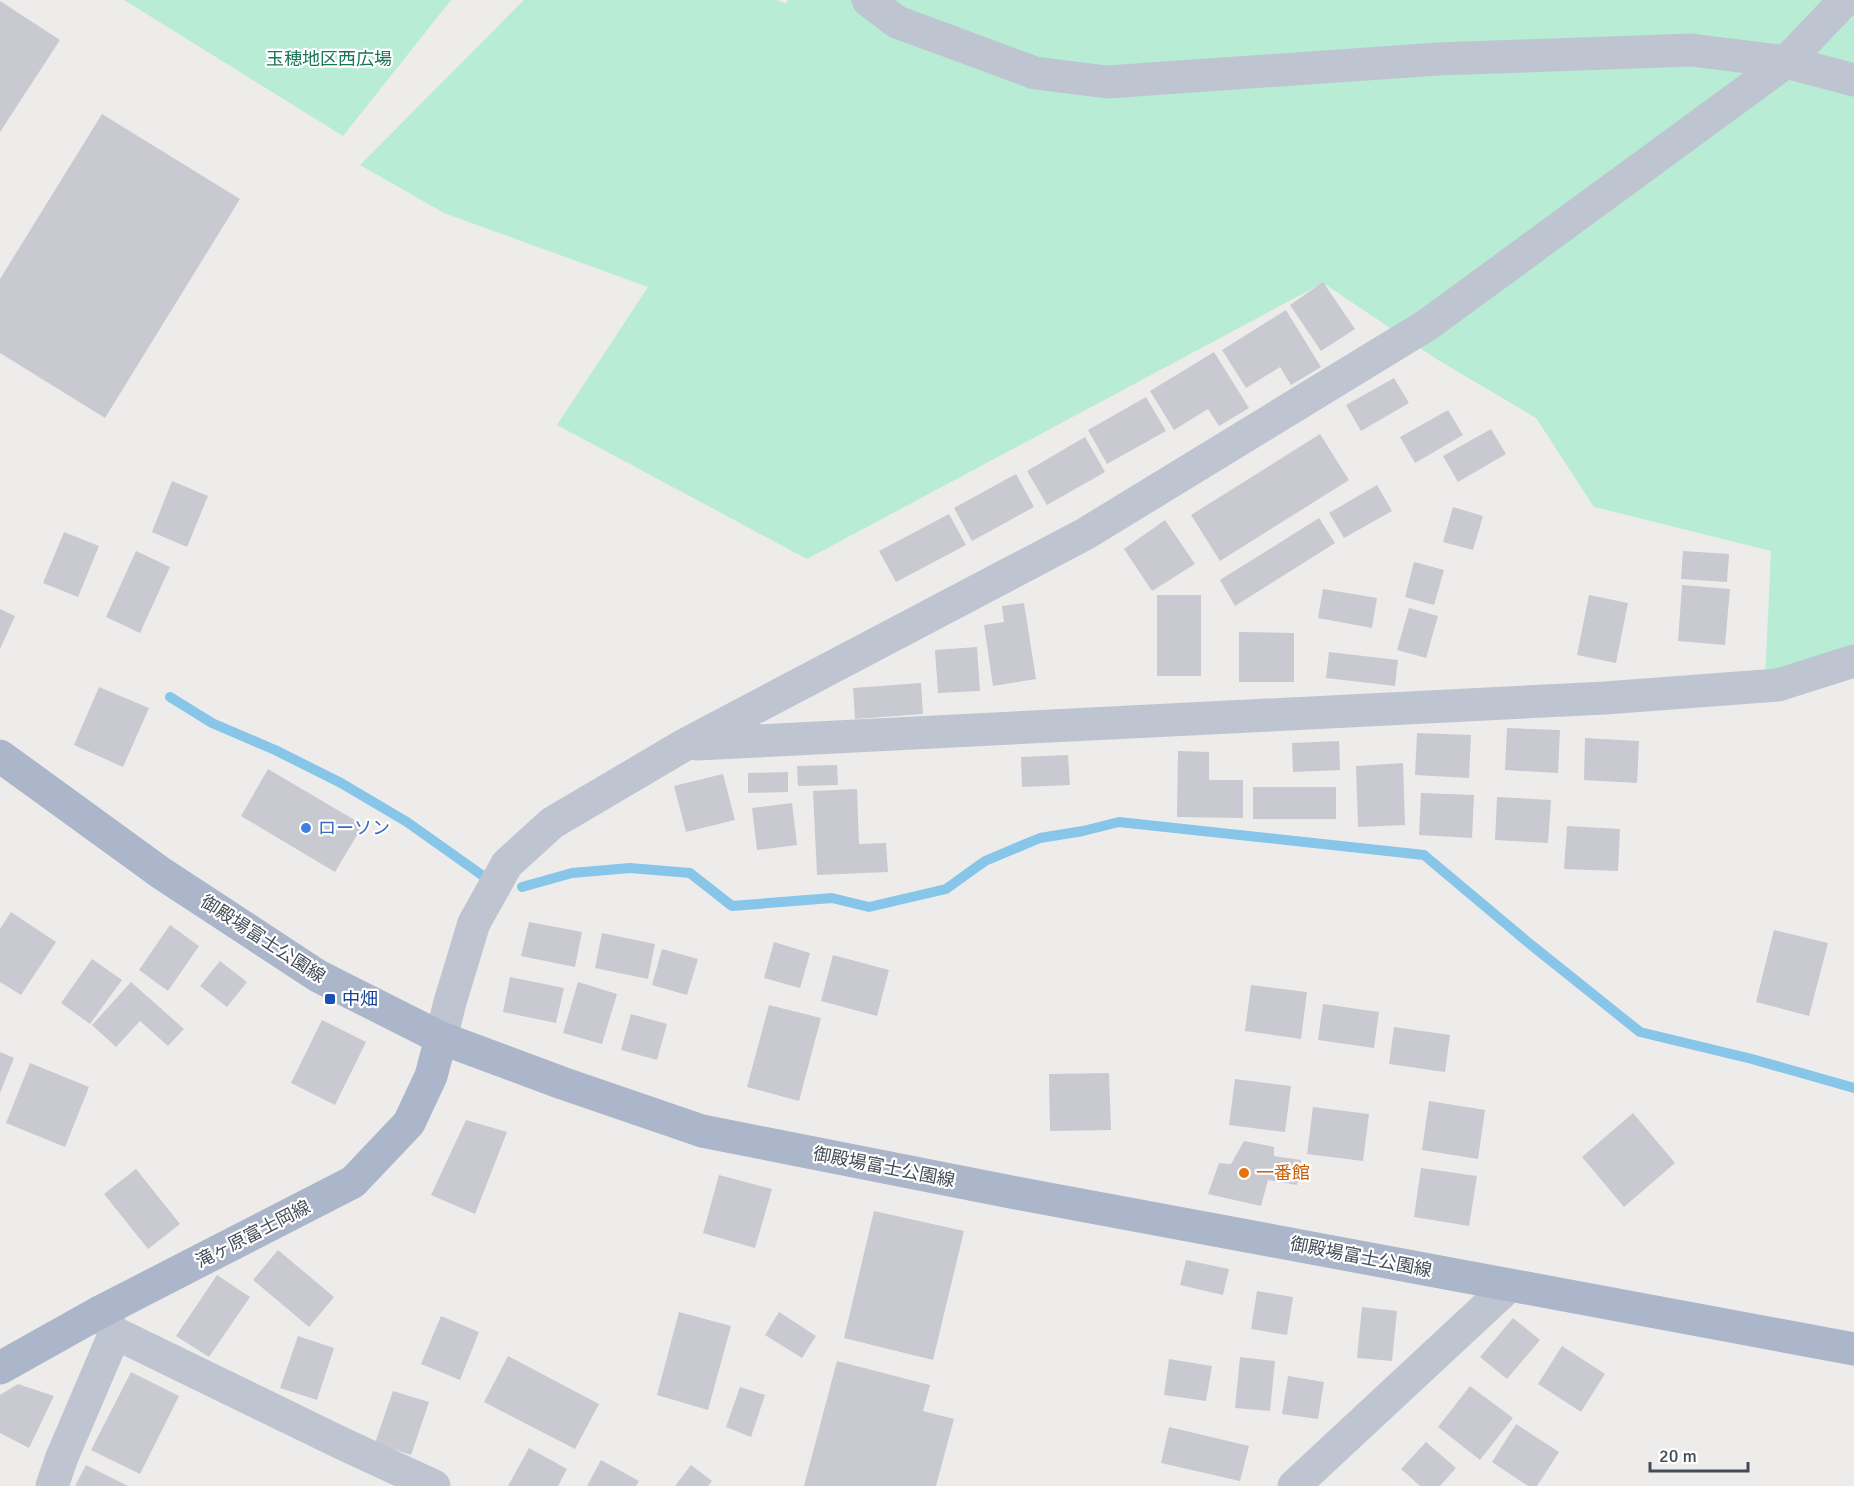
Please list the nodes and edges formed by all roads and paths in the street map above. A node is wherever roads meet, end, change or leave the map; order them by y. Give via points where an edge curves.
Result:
1 (868, 0) edge
2 (1845, 0) edge
3 (1786, 62) junction
4 (1854, 80) edge
5 (1854, 661) edge
6 (687, 744) junction
7 (0, 756) edge
8 (441, 1038) junction
9 (1510, 1285) junction
10 (108, 1323) junction
11 (1854, 1349) edge
12 (0, 1368) edge
13 (52, 1486) edge
14 (434, 1486) edge
15 (1294, 1486) edge

1 - 3 street via 897,22 1035,73 1107,82 1437,58 1691,50
2 - 3 street
3 - 4 street
3 - 6 street via 1427,325 1085,534
5 - 6 street via 1778,685 1605,698
6 - 8 street via 552,823 507,864 474,923
7 - 8 main road, 御殿場富士公園線 via 161,873 318,976
8 - 9 main road, 御殿場富士公園線 via 702,1131
8 - 10 main road, 滝ヶ原富士岡線 via 431,1076 409,1123 353,1182
9 - 11 main road, 御殿場富士公園線
9 - 15 street
10 - 12 main road, 滝ヶ原富士岡線
10 - 13 street
10 - 14 street via 341,1443

